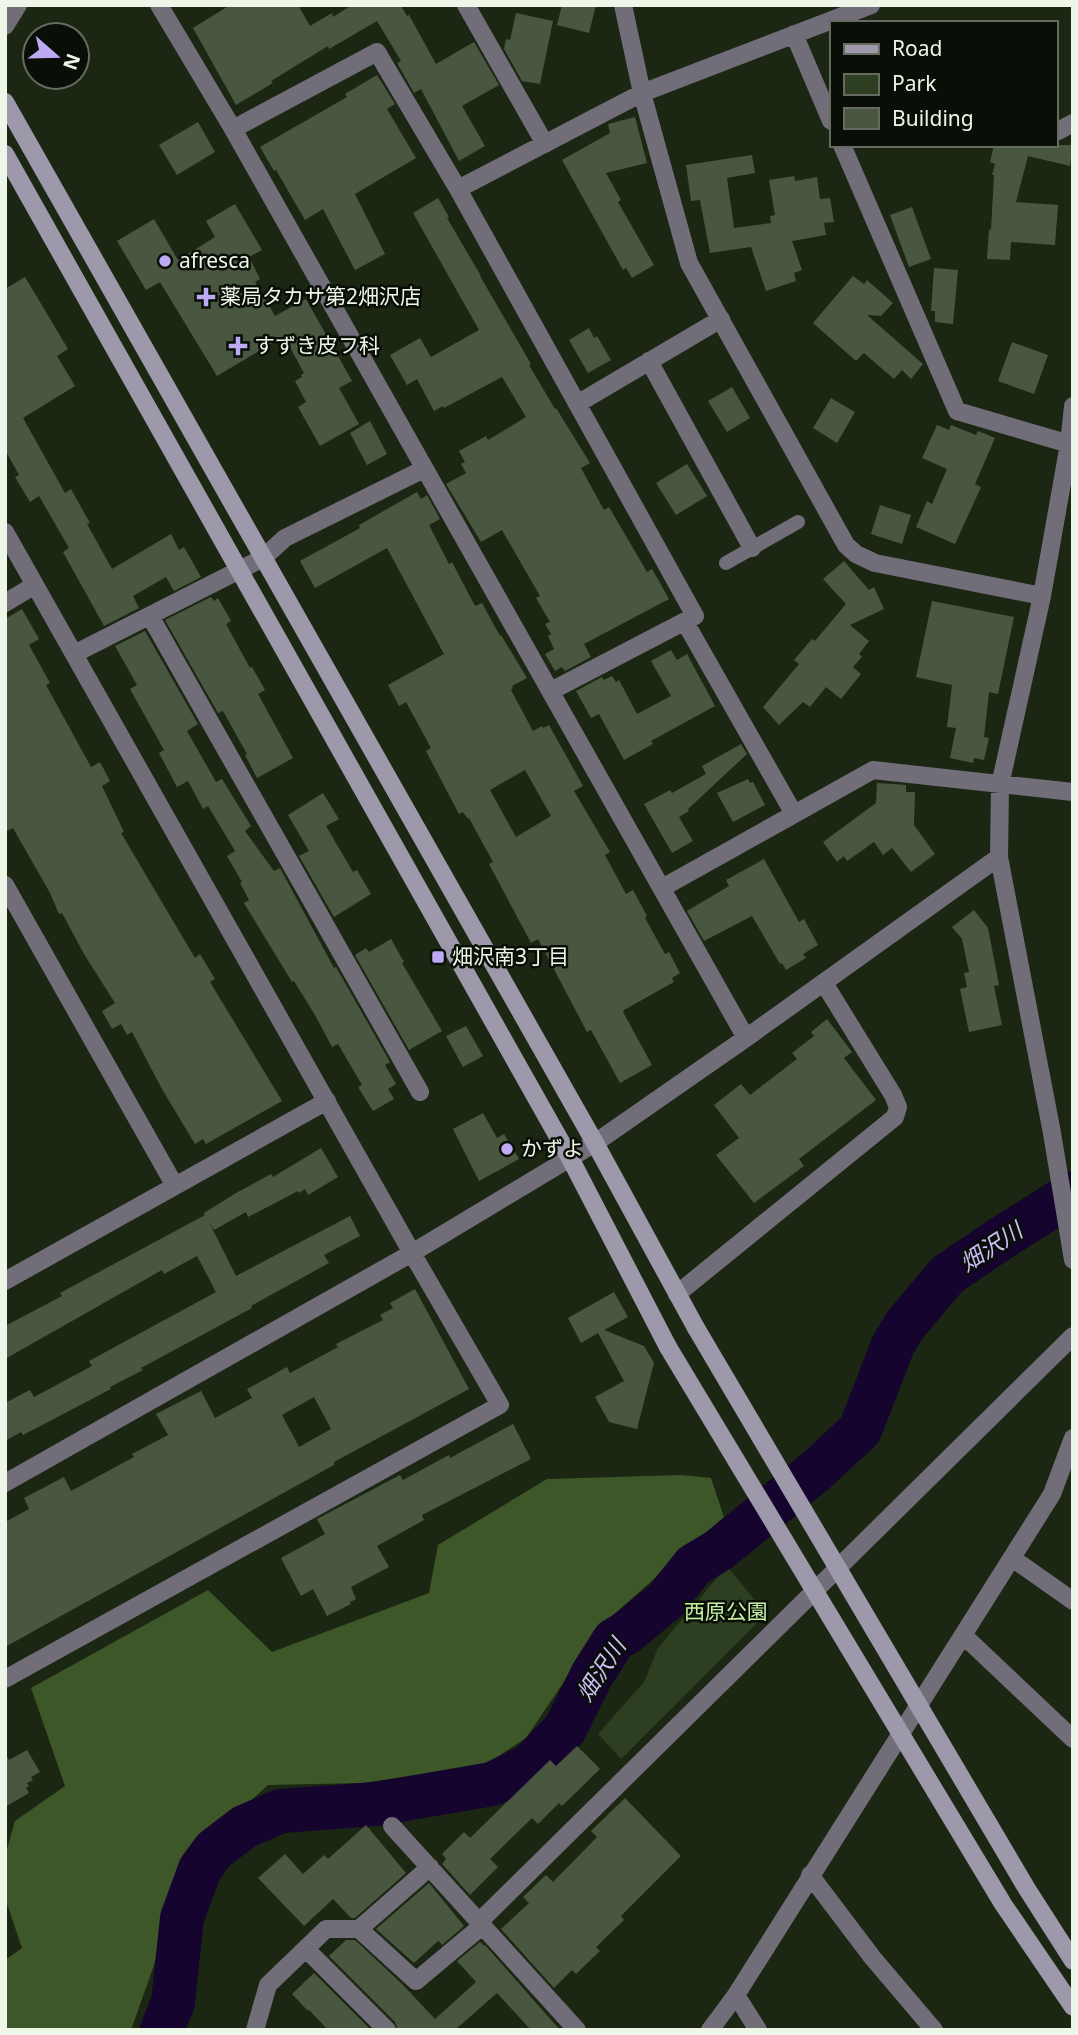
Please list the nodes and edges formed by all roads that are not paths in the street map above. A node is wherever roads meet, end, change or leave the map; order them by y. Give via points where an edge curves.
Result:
1 (18, 5) edge
2 (159, 5) edge
3 (467, 5) edge
4 (623, 5) edge
5 (871, 5) edge
6 (5, 26) edge
7 (794, 34) junction
8 (642, 93) junction
9 (5, 102) edge
10 (830, 119) edge
11 (233, 129) junction
12 (545, 144) junction
13 (843, 147) edge
14 (5, 154) edge
15 (458, 190) junction
16 (721, 319) junction
17 (649, 361) junction
18 (577, 404) junction
19 (1073, 407) edge
20 (1071, 444) edge
21 (424, 469) junction
22 (798, 522) dead end
23 (5, 532) edge
24 (752, 548) junction
25 (263, 558) junction
26 (726, 563) dead end
27 (239, 571) junction
28 (35, 585) junction
29 (1042, 596) junction
30 (5, 603) edge
31 (150, 616) junction
32 (685, 622) junction
33 (75, 654) junction
34 (551, 691) junction
35 (1000, 785) junction
36 (1073, 792) edge
37 (794, 814) junction
38 (999, 857) junction
39 (5, 885) edge
40 (662, 888) junction
41 (824, 982) junction
42 (746, 1038) junction
43 (420, 1092) dead end
44 (327, 1101) junction
45 (595, 1143) junction
46 (570, 1158) junction
47 (175, 1186) junction
48 (412, 1253) junction
49 (1073, 1260) edge
50 (5, 1281) edge
51 (677, 1294) junction
52 (1073, 1336) edge
53 (1072, 1441) edge
54 (5, 1483) edge
55 (1012, 1558) junction
56 (1073, 1601) edge
57 (963, 1635) junction
58 (5, 1679) edge
59 (1073, 1739) edge
60 (392, 1826) dead end
61 (430, 1867) junction
62 (810, 1875) junction
63 (481, 1923) junction
64 (359, 1929) junction
65 (306, 1948) junction
66 (1073, 1961) edge
67 (736, 1995) junction
68 (1073, 2007) edge
69 (255, 2030) edge
70 (387, 2030) edge
71 (577, 2030) edge
72 (710, 2030) edge
73 (758, 2030) edge
74 (934, 2030) edge

1 - 6 street
2 - 11 street
3 - 12 street
4 - 8 street
5 - 7 street
7 - 8 street
7 - 10 street
8 - 12 street
8 - 16 street via 689,263
9 - 25 street
11 - 15 street via 377,52
11 - 21 street
12 - 15 street
13 - 20 street via 957,411
14 - 27 street
15 - 18 street
16 - 17 street
16 - 29 street via 846,545 856,554 875,563
17 - 18 street
17 - 24 street
18 - 32 street via 695,616
19 - 20 street
20 - 29 street
21 - 25 street via 285,538
21 - 34 street
22 - 24 lane
23 - 28 street
24 - 26 lane
25 - 27 street
25 - 45 street
27 - 31 street
27 - 46 street
28 - 30 street
28 - 33 street
29 - 35 street
31 - 33 street
31 - 43 street
32 - 34 street
32 - 37 street
33 - 44 street
34 - 40 street
35 - 36 street
35 - 37 street via 873,770
35 - 38 street
37 - 40 street
38 - 41 street
38 - 49 street
39 - 47 street
40 - 42 street
41 - 42 street
41 - 51 street via 893,1095 898,1107 895,1116
42 - 45 street
44 - 47 street
44 - 48 street
45 - 46 street
45 - 51 street
46 - 48 street
46 - 68 street, bridge via 668,1347 1003,1903
47 - 50 street
48 - 54 street
48 - 58 street via 500,1405
51 - 66 street, bridge
52 - 63 street
53 - 55 street via 1052,1494
55 - 56 street
55 - 57 street
57 - 59 street
57 - 62 street
60 - 61 street
61 - 63 street
61 - 64 street
62 - 67 street
62 - 74 street
63 - 64 street via 416,1981
63 - 71 street
64 - 65 street via 326,1929
65 - 69 street via 268,1986
65 - 70 street
67 - 72 street
67 - 73 street

